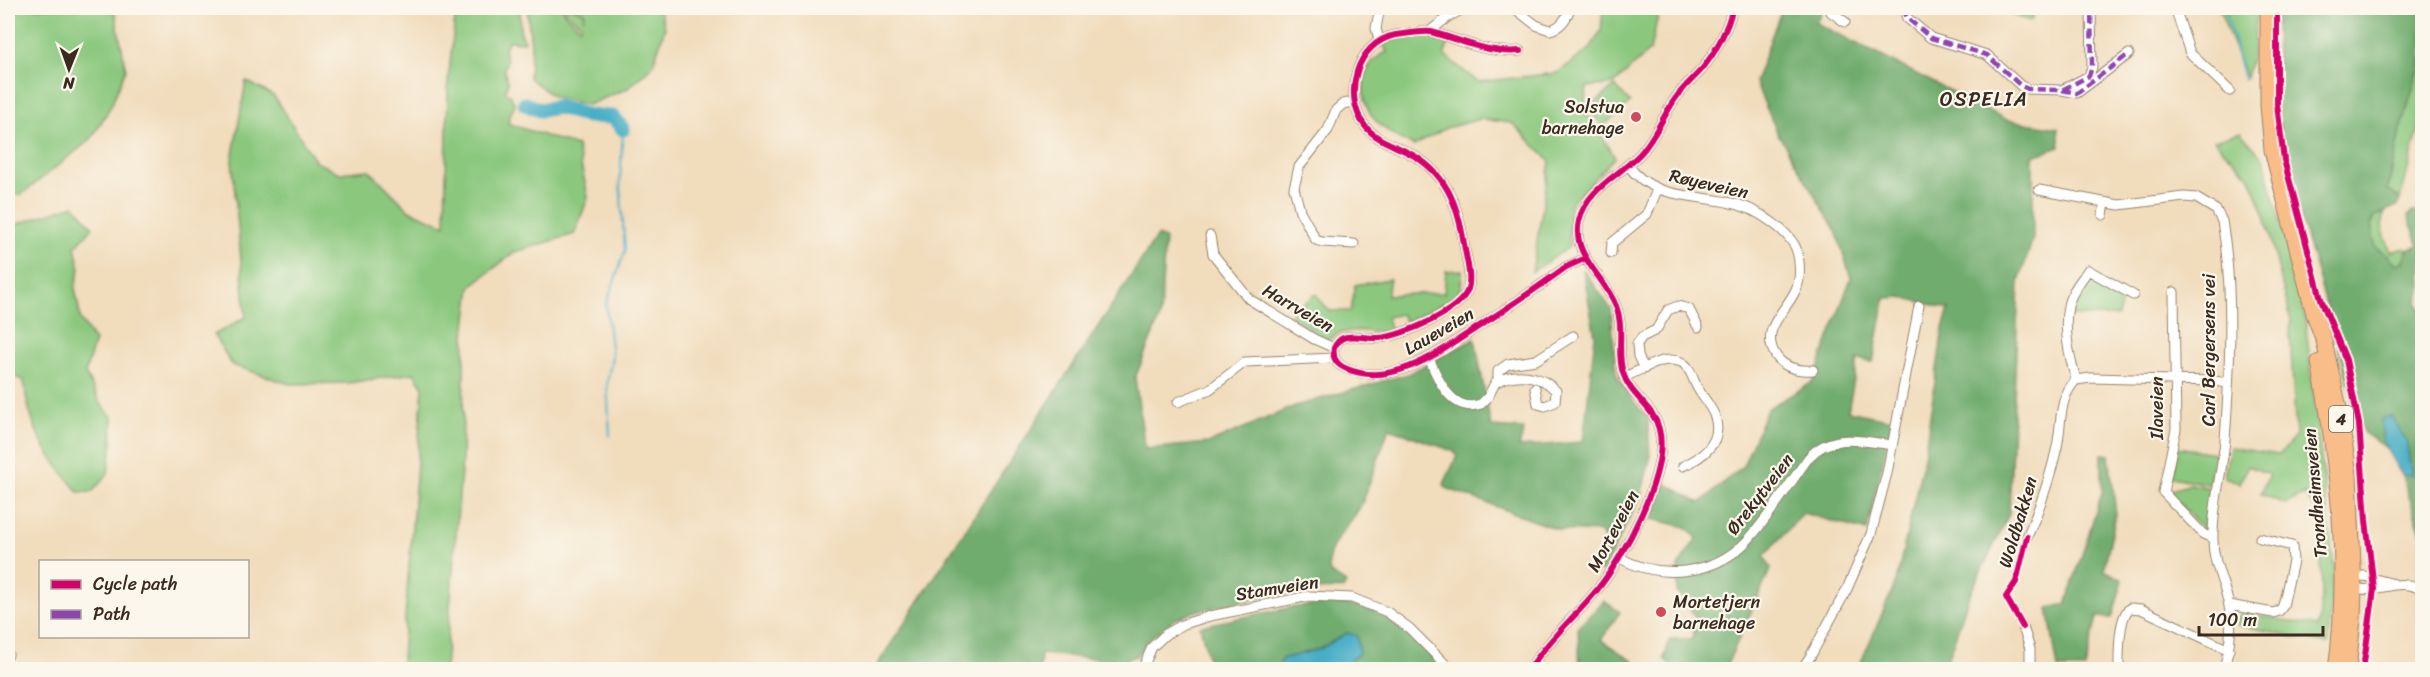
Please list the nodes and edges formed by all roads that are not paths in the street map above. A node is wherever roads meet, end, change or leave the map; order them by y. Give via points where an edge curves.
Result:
1 (1380, 8) edge
2 (1465, 8) edge
3 (1514, 8) edge
4 (1570, 8) edge
5 (1733, 8) edge
6 (1830, 8) edge
7 (1903, 8) edge
8 (2091, 8) edge
9 (2175, 8) edge
10 (2268, 8) edge
11 (1845, 22) dead end
12 (1430, 31) junction
13 (1378, 41) junction
14 (1520, 51) dead end
15 (2129, 54) dead end
16 (2062, 90) junction
17 (2230, 91) dead end
18 (1354, 102) junction
19 (1625, 167) junction
20 (1657, 190) junction
21 (2039, 190) dead end
22 (2105, 203) junction
23 (2103, 215) dead end
24 (1210, 236) dead end
25 (1354, 244) dead end
26 (1611, 253) dead end
27 (1586, 258) junction
28 (2174, 292) dead end
29 (2133, 295) dead end
30 (1919, 306) dead end
31 (1698, 327) dead end
32 (1573, 336) dead end
33 (1334, 348) junction
34 (1334, 358) junction
35 (1429, 358) junction
36 (1644, 369) junction
37 (1813, 370) dead end
38 (1624, 377) junction
39 (2076, 380) junction
40 (2174, 380) junction
41 (1498, 381) junction
42 (2228, 383) junction
43 (1535, 388) dead end
44 (1178, 402) dead end
45 (1892, 446) junction
46 (1683, 466) dead end
47 (2027, 537) dead end
48 (2212, 538) junction
49 (2260, 538) dead end
50 (1618, 556) junction
51 (2350, 581) junction
52 (2422, 590) edge
53 (2229, 605) junction
54 (2023, 627) dead end
55 (2229, 650) junction
56 (1142, 669) edge
57 (1451, 669) edge
58 (1529, 669) edge
59 (1801, 669) edge
60 (2030, 669) edge
61 (2119, 669) edge
62 (2224, 669) edge
63 (2336, 669) edge
64 (2348, 669) edge

1 - 13 street
2 - 12 street
3 - 4 street via 1536,25 1550,30 1559,27
5 - 19 street, Morteveien via 1714,53 1675,100 1641,153
6 - 11 street
7 - 16 street via 1907,18 1931,38 1987,55 2021,86
8 - 16 street via 2089,76
9 - 17 street via 2190,53
10 - 51 highway, Trondheimsveien / 4 via 2272,150 2314,314
12 - 13 street
12 - 14 street via 1491,50
13 - 18 street via 1361,61
15 - 16 street via 2077,93
18 - 25 street via 1336,110 1328,130 1299,167 1294,188 1300,211 1317,240
18 - 33 street, Laueveien via 1360,118 1375,135 1424,163 1448,189 1459,216 1469,284 1465,296 1455,306 1415,327 1379,338 1347,337
19 - 20 street, Røyeveien
19 - 27 street, Morteveien via 1592,195 1582,212 1578,235
20 - 26 street, Røyeveien via 1647,214 1612,243
20 - 37 street, Røyeveien via 1737,204 1765,218 1786,235 1798,255 1798,281 1774,324 1770,340 1775,355 1786,366
21 - 22 street, Carl Bergersens vei
22 - 23 street
22 - 42 street, Carl Bergersens vei via 2132,204 2184,197 2196,198 2216,210 2223,230 2228,286
24 - 33 street, Harrveien via 1213,254 1249,299
27 - 35 street, Laueveien via 1566,267
27 - 38 street, Morteveien via 1618,310
28 - 40 street, Ilaveien
29 - 39 street via 2088,270 2068,306 2069,355
30 - 45 street
31 - 36 street via 1689,309 1678,306 1668,310 1656,330 1637,344
32 - 41 street via 1536,360 1503,366 1498,371
33 - 34 street
34 - 35 street, Laueveien via 1346,369 1374,374
34 - 44 street via 1245,362 1210,389
35 - 41 street via 1445,390 1461,404 1481,404
36 - 38 street
36 - 46 street via 1669,360 1681,362 1715,419 1715,435 1708,451
38 - 50 street, Morteveien via 1656,420 1660,447 1646,505
39 - 40 street
39 - 47 street, Woldbakken via 2066,393 2058,445
40 - 42 street
40 - 48 street, Ilaveien via 2176,429 2163,492 2203,534
41 - 43 street via 1529,376 1553,388 1557,398 1549,405 1538,404
42 - 48 street, Carl Bergersens vei
45 - 50 street, Ørekytveien via 1844,440 1819,447 1745,543 1714,563 1664,572
45 - 59 street via 1870,534 1847,589
48 - 53 street, Carl Bergersens vei via 2214,559
49 - 53 street via 2292,546 2293,561 2283,606 2273,613
50 - 58 street, Morteveien via 1597,590
51 - 52 street via 2381,588 2404,583
51 - 63 highway, Trondheimsveien / 4
51 - 64 highway, Trondheimsveien / 4 via 2354,618
53 - 55 street, Carl Bergersens vei
54 - 60 street via 2030,649
55 - 61 street via 2141,609 2130,608 2122,623
55 - 62 street, Carl Bergersens vei
56 - 57 street, Stamveien via 1152,647 1184,624 1319,596 1352,598 1387,612

